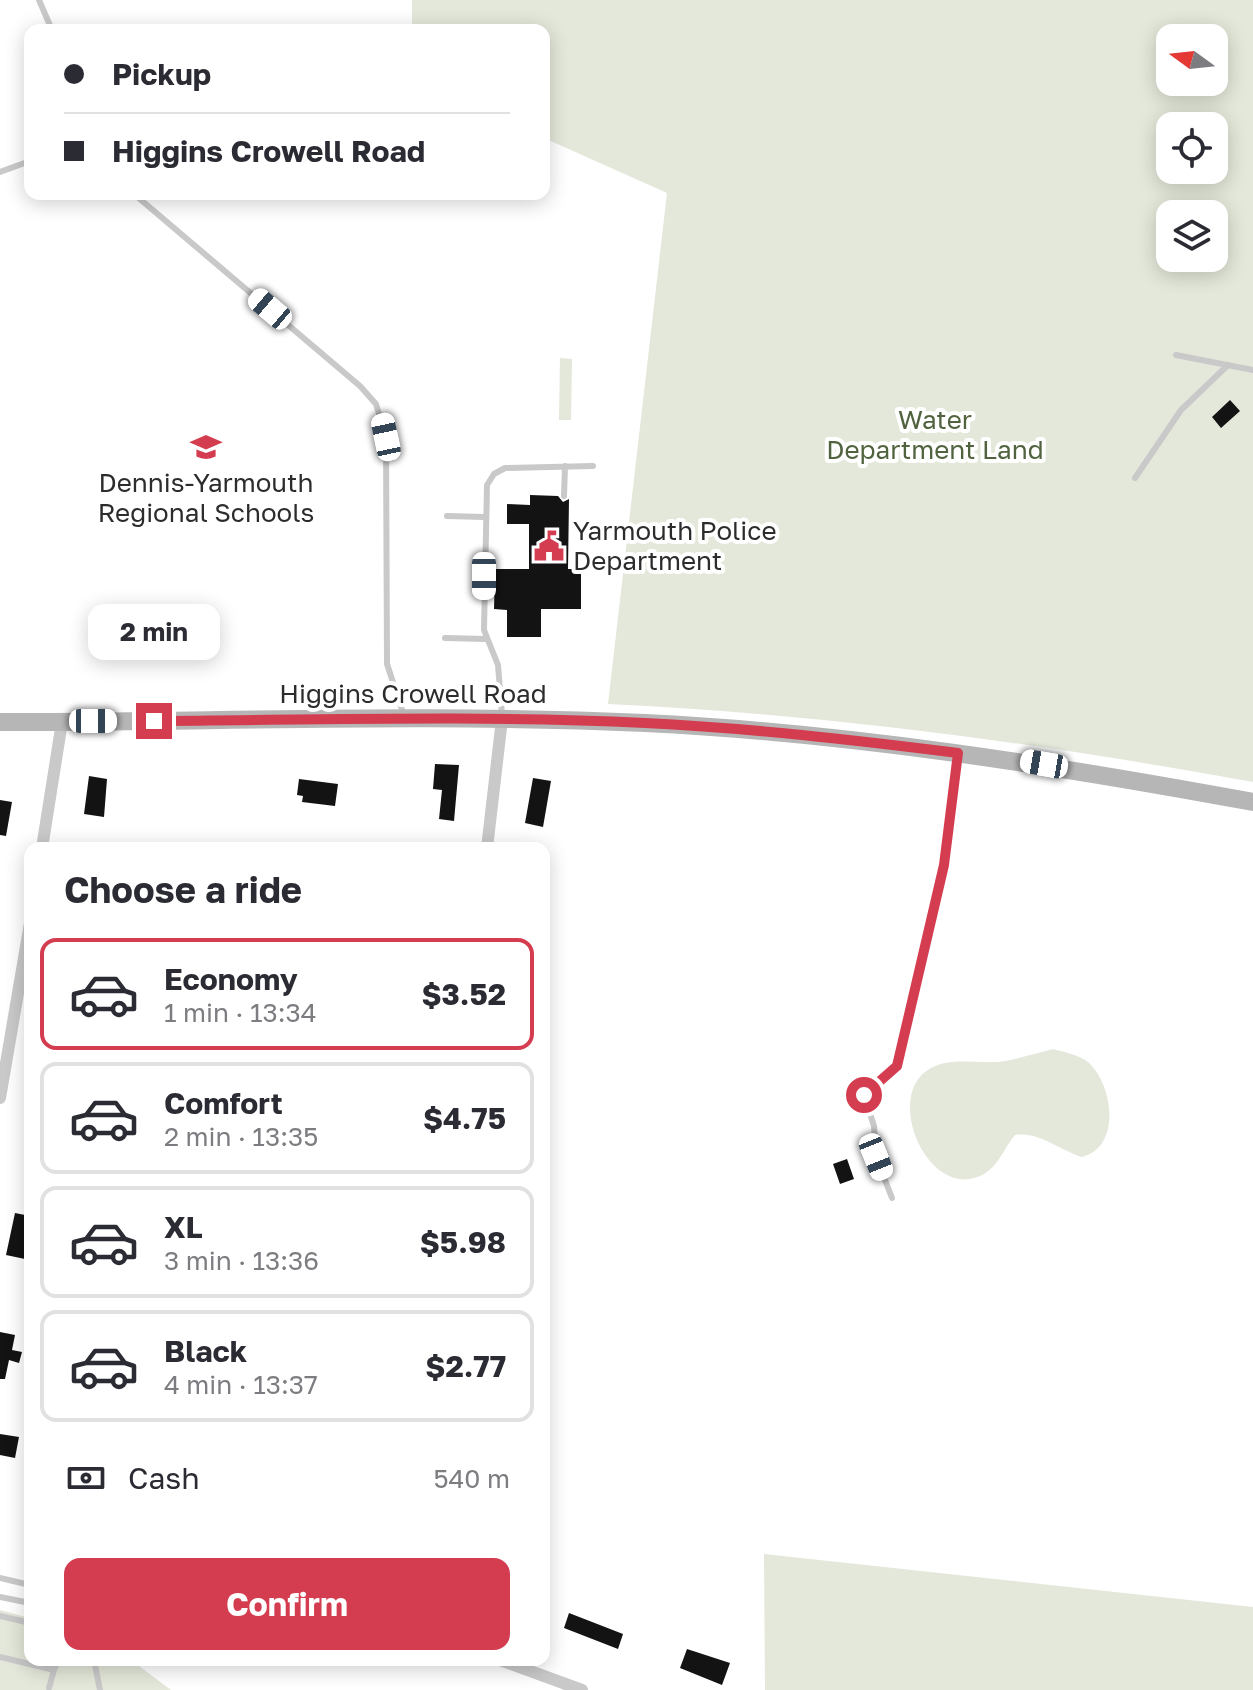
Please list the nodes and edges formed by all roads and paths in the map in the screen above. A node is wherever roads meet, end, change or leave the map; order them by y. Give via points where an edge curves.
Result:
1 (39, 0) edge
2 (49, 24) edge
3 (24, 163) edge
4 (0, 172) edge
5 (141, 200) edge
6 (1176, 355) dead end
7 (1228, 365) junction
8 (1253, 370) edge
9 (565, 466) junction
10 (593, 466) dead end
11 (1135, 478) dead end
12 (564, 496) dead end
13 (447, 516) dead end
14 (484, 517) junction
15 (445, 638) dead end
16 (486, 639) junction
17 (405, 719) junction
18 (502, 719) junction
19 (0, 722) edge
20 (62, 722) junction
21 (958, 753) junction
22 (1253, 802) edge
23 (43, 842) edge
24 (488, 842) edge
25 (24, 962) edge
26 (0, 1098) edge
27 (892, 1198) dead end
28 (0, 1578) edge
29 (24, 1584) edge
30 (0, 1597) edge
31 (24, 1602) edge
32 (0, 1616) edge
33 (24, 1622) edge
34 (0, 1657) edge
35 (24, 1663) edge
36 (37, 1666) edge
37 (56, 1666) edge
38 (95, 1666) edge
39 (516, 1666) edge
40 (54, 1670) junction
41 (50, 1689) edge
42 (100, 1690) edge
43 (582, 1690) edge

1 - 2 lane
3 - 4 lane
5 - 17 lane via 376,404 386,437 387,664
6 - 7 lane
7 - 8 lane
7 - 11 lane via 1181,410
9 - 10 lane
9 - 12 lane
9 - 14 lane via 499,470 487,485
13 - 14 lane
14 - 16 lane
15 - 16 lane
16 - 18 lane via 499,673
17 - 18 main road, Higgins Crowell Road
17 - 20 main road, Higgins Crowell Road
18 - 21 main road, Higgins Crowell Road via 718,728
18 - 24 street
19 - 20 main road, Higgins Crowell Road
20 - 23 street
21 - 22 main road, Higgins Crowell Road
21 - 27 lane via 944,865 897,1066 864,1095 876,1157
25 - 26 street
28 - 29 lane
30 - 31 lane
32 - 33 lane
34 - 35 lane
36 - 40 lane
37 - 40 lane
38 - 42 lane
39 - 43 street
40 - 41 lane

